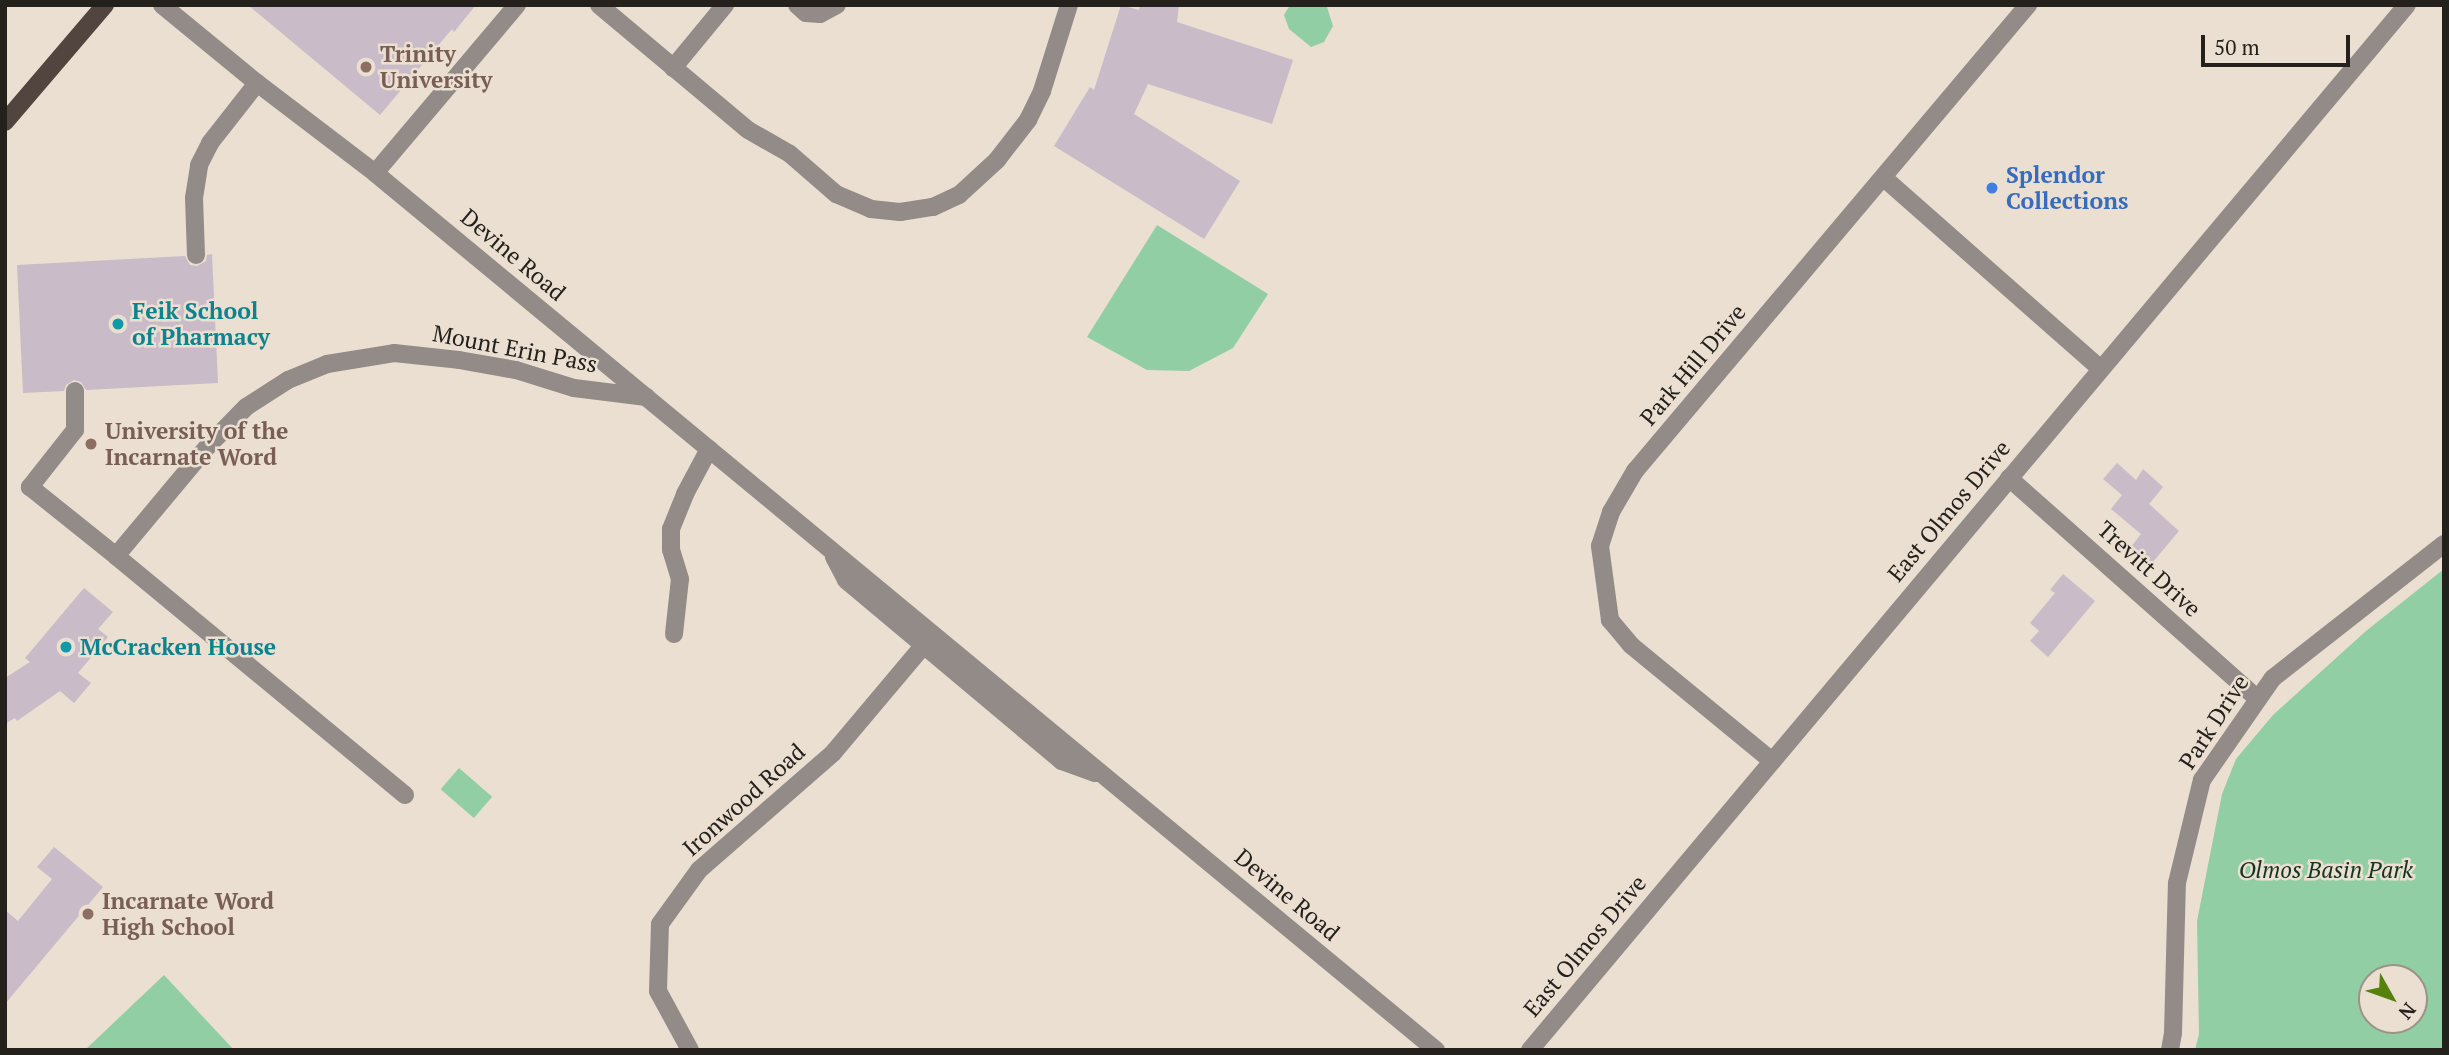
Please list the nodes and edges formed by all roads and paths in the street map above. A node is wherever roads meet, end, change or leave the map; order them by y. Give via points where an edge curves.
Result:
1 (105, 5) edge
2 (162, 5) edge
3 (517, 5) edge
4 (598, 5) edge
5 (725, 5) edge
6 (797, 5) edge
7 (837, 5) edge
8 (1069, 5) edge
9 (2028, 5) edge
10 (2407, 5) edge
11 (673, 68) junction
12 (257, 83) junction
13 (5, 122) edge
14 (375, 173) junction
15 (1884, 178) junction
16 (196, 255) dead end
17 (2101, 369) junction
18 (75, 391) dead end
19 (646, 397) junction
20 (709, 449) junction
21 (2009, 478) junction
22 (2444, 544) edge
23 (829, 548) junction
24 (116, 556) junction
25 (674, 634) dead end
26 (924, 645) junction
27 (2257, 698) junction
28 (1772, 761) junction
29 (1107, 778) junction
30 (405, 795) dead end
31 (690, 1050) edge
32 (1436, 1050) edge
33 (1530, 1050) edge
34 (2170, 1050) edge

1 - 13 main road
2 - 12 street, Devine Road
3 - 14 street
4 - 11 street
5 - 11 street
6 - 7 street via 806,13 820,14
8 - 11 street via 1028,120 997,160 959,195 933,207 900,212 851,203 790,154 748,130
9 - 15 street, Park Hill Drive
10 - 17 street, East Olmos Drive
12 - 14 street, Devine Road
12 - 16 street via 199,165 194,198
14 - 19 street, Devine Road
15 - 17 street
15 - 28 street, Park Hill Drive via 1635,471 1611,512 1600,546 1611,620 1631,645
17 - 21 street, East Olmos Drive
18 - 24 street via 75,430 30,487
19 - 20 street, Devine Road
19 - 24 street, Mount Erin Pass via 574,388 516,370 446,358 394,353 327,364 288,380 246,407
20 - 23 street, Devine Road
20 - 25 street via 671,529 671,550 680,579
21 - 27 street, Trevitt Drive
21 - 28 street, East Olmos Drive
22 - 27 street, Park Drive via 2273,678
23 - 26 street, Devine Road via 846,580
23 - 29 street, Devine Road
24 - 30 street
26 - 29 street, Devine Road via 1062,761
26 - 31 street, Ironwood Road via 833,753 699,870 660,924 658,991
27 - 34 street, Park Drive via 2202,780 2194,809 2177,883
28 - 33 street, East Olmos Drive
29 - 32 street, Devine Road

